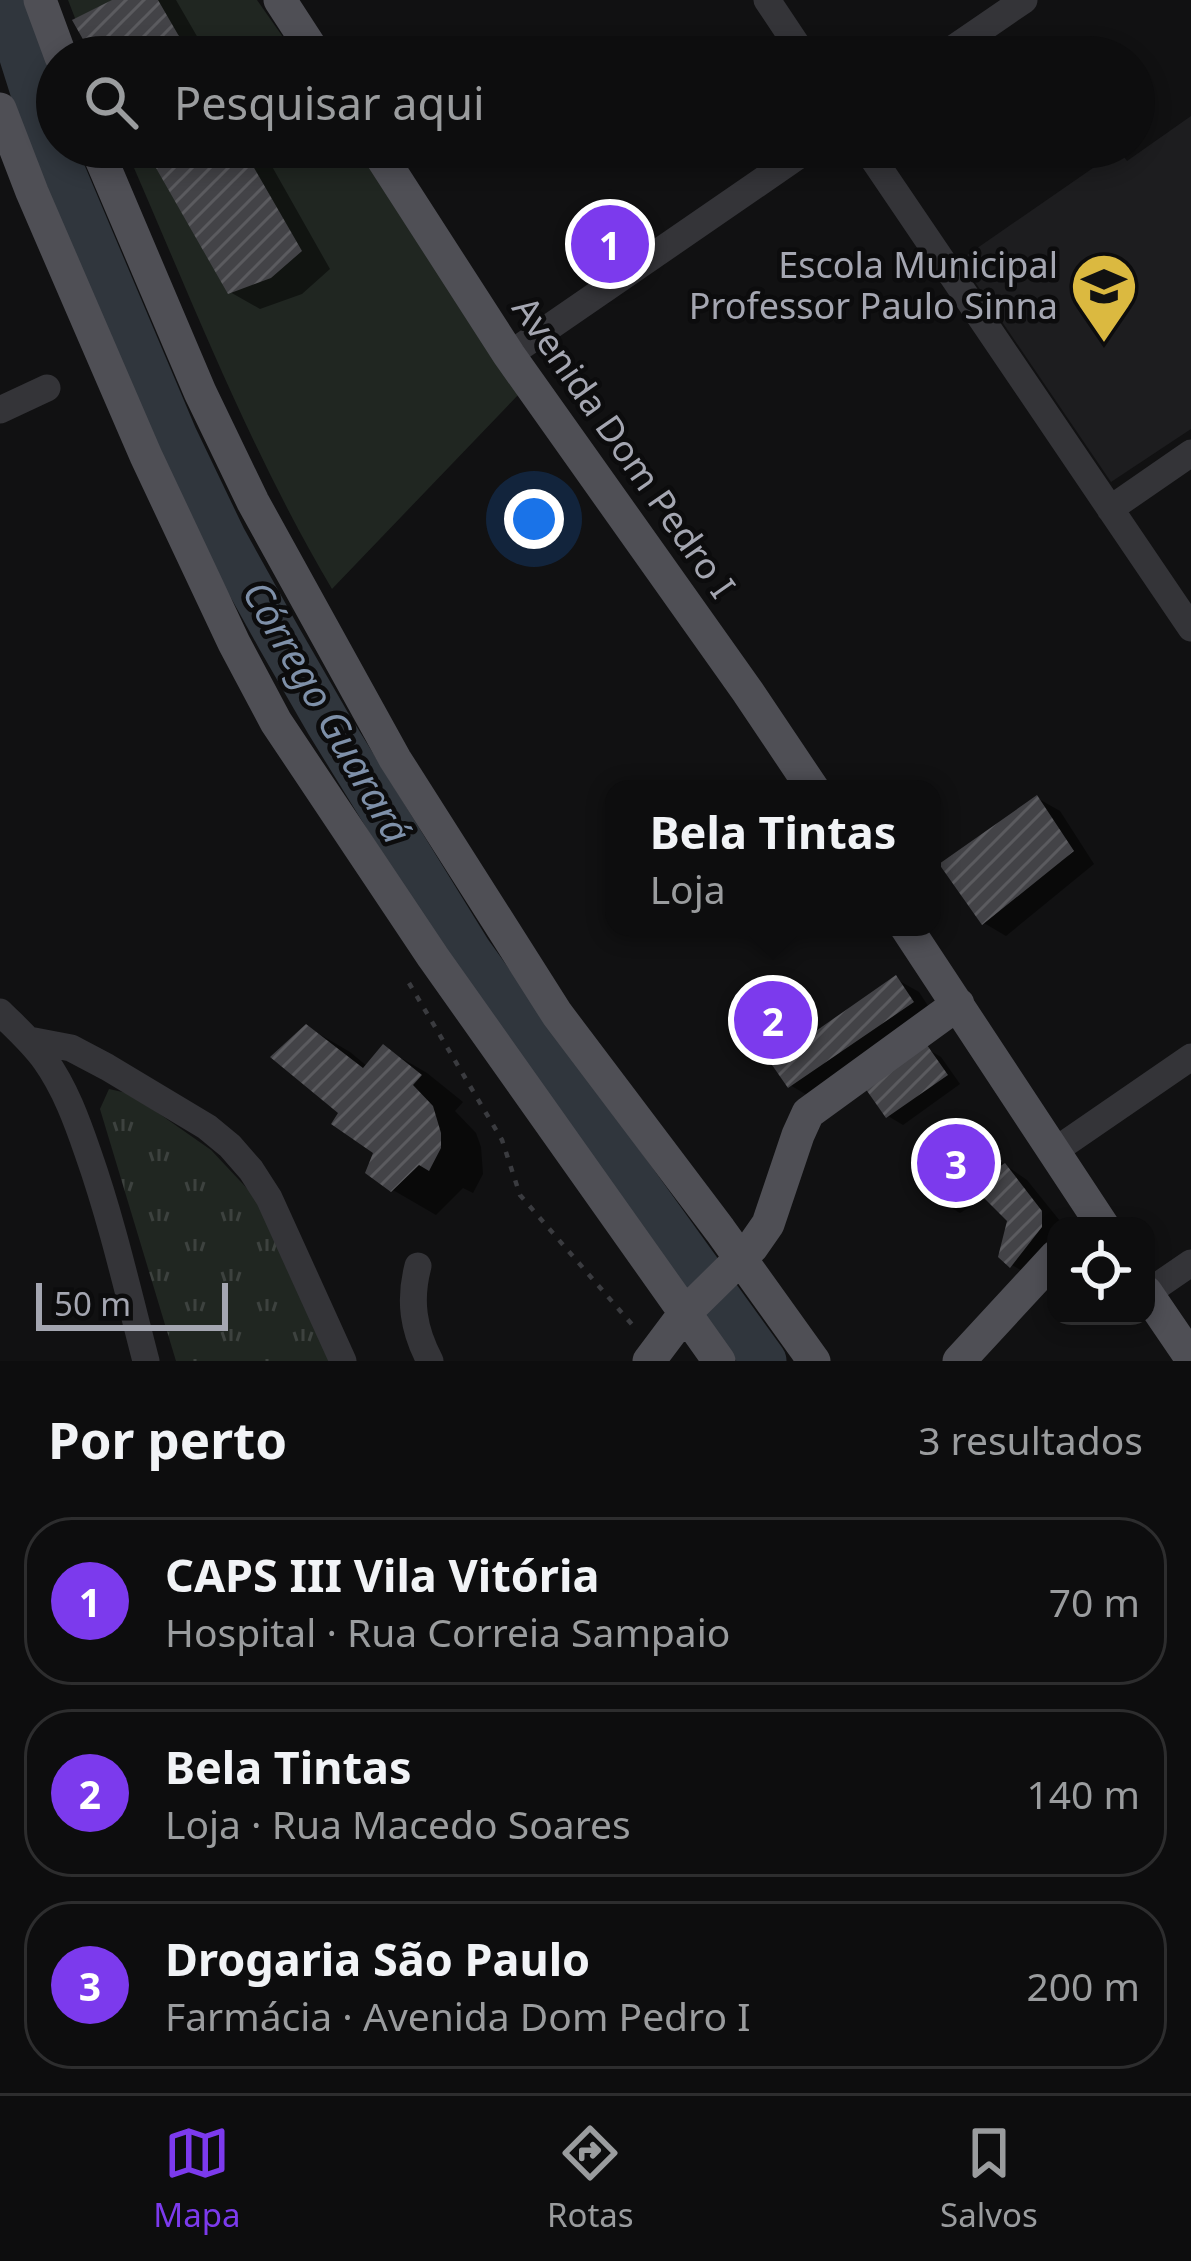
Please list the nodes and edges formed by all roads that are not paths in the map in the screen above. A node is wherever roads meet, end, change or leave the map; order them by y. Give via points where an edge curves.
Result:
1 (40, 0) edge
2 (280, 0) edge
3 (767, 0) edge
4 (1024, 0) edge
5 (53, 36) edge
6 (303, 36) edge
7 (791, 36) edge
8 (972, 36) edge
9 (0, 109) edge
10 (105, 168) edge
11 (389, 168) edge
12 (781, 168) edge
13 (880, 168) edge
14 (509, 355) junction
15 (47, 388) dead end
16 (0, 410) edge
17 (1191, 453) edge
18 (1110, 509) junction
19 (1191, 628) edge
20 (807, 780) edge
21 (912, 936) edge
22 (958, 1004) junction
23 (0, 1012) edge
24 (29, 1040) junction
25 (1191, 1057) edge
26 (1053, 1152) junction
27 (1090, 1217) edge
28 (1191, 1263) edge
29 (418, 1266) dead end
30 (1047, 1266) edge
31 (712, 1286) junction
32 (1155, 1287) edge
33 (1155, 1306) edge
34 (654, 1353) edge
35 (1191, 1358) edge
36 (146, 1361) edge
37 (343, 1361) edge
38 (430, 1361) edge
39 (719, 1361) edge
40 (814, 1361) edge
41 (959, 1361) edge

1 - 5 main road
2 - 6 main road
3 - 7 street
4 - 8 street
9 - 31 main road via 146,456 276,722 433,956
10 - 31 main road via 200,392 351,683
11 - 14 main road, Avenida Dom Pedro I
12 - 14 street
13 - 18 street
14 - 20 main road, Avenida Dom Pedro I
15 - 16 street
17 - 18 street
18 - 19 street
21 - 22 main road
22 - 26 main road
22 - 31 main road via 808,1113 773,1214
23 - 24 street
24 - 36 street via 77,1121
24 - 37 street via 71,1048 230,1146 269,1198
25 - 26 street
26 - 27 main road
28 - 32 street
29 - 38 street via 412,1306
30 - 41 main road
31 - 34 main road
31 - 39 main road
31 - 40 main road
33 - 35 main road

